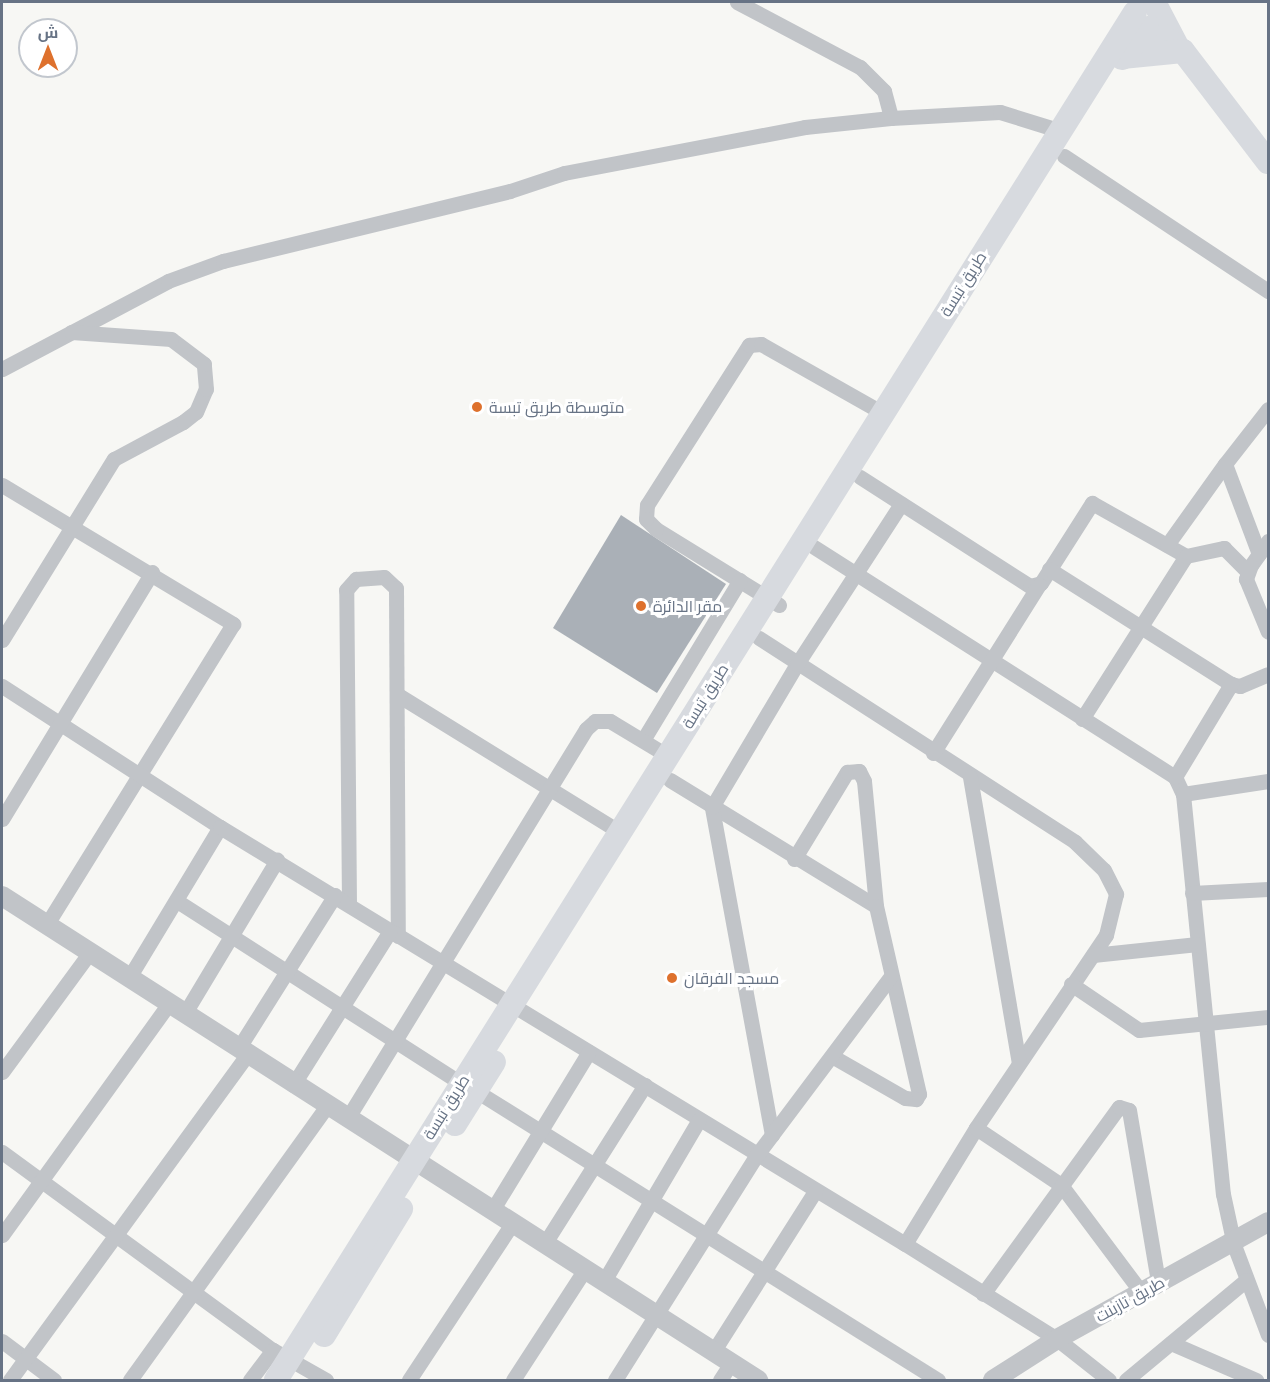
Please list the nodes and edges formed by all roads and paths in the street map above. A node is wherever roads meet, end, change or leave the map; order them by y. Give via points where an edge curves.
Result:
1 (737, 2) edge
2 (1152, 12) edge
3 (1180, 48) junction
4 (1122, 57) junction
5 (891, 118) junction
6 (1061, 131) junction
7 (1064, 156) junction
8 (1269, 162) edge
9 (1038, 181) junction
10 (987, 261) junction
11 (1269, 291) edge
12 (71, 332) junction
13 (2, 369) edge
14 (1269, 409) edge
15 (883, 413) junction
16 (1225, 464) junction
17 (860, 477) junction
18 (2, 485) edge
19 (901, 504) junction
20 (74, 526) junction
21 (1167, 544) junction
22 (814, 547) junction
23 (1264, 547) edge
24 (1186, 556) junction
25 (1049, 569) junction
26 (1247, 571) junction
27 (152, 572) junction
28 (854, 572) junction
29 (740, 580) junction
30 (1039, 585) junction
31 (772, 601) junction
32 (1140, 627) junction
33 (1269, 632) edge
34 (759, 638) junction
35 (2, 640) edge
36 (992, 662) junction
37 (797, 664) junction
38 (1269, 674) edge
39 (1231, 684) junction
40 (2, 686) edge
41 (398, 694) junction
42 (1082, 719) junction
43 (59, 723) junction
44 (643, 740) junction
45 (933, 753) junction
46 (669, 768) junction
47 (140, 777) junction
48 (970, 777) junction
49 (1175, 777) junction
50 (1269, 781) edge
51 (549, 788) junction
52 (1183, 794) junction
53 (712, 807) junction
54 (2, 819) edge
55 (220, 827) junction
56 (620, 832) junction
57 (794, 859) junction
58 (276, 860) junction
59 (1269, 889) edge
60 (1192, 893) junction
61 (335, 895) junction
62 (2, 896) edge
63 (177, 901) junction
64 (349, 904) junction
65 (876, 906) junction
66 (47, 924) junction
67 (394, 933) junction
68 (231, 936) junction
69 (1197, 944) junction
70 (90, 951) junction
71 (1093, 955) junction
72 (441, 963) junction
73 (285, 973) junction
74 (130, 976) junction
75 (891, 976) junction
76 (1071, 984) junction
77 (178, 1008) junction
78 (343, 1008) junction
79 (519, 1009) junction
80 (1269, 1017) edge
81 (1206, 1024) junction
82 (396, 1041) junction
83 (243, 1052) junction
84 (590, 1052) junction
85 (832, 1056) junction
86 (1019, 1063) junction
87 (2, 1072) edge
88 (292, 1085) junction
89 (645, 1085) junction
90 (468, 1087) junction
91 (326, 1107) junction
92 (347, 1119) junction
93 (699, 1120) junction
94 (976, 1128) junction
95 (541, 1131) junction
96 (772, 1135) junction
97 (2, 1152) edge
98 (756, 1156) junction
99 (421, 1163) junction
100 (595, 1166) junction
101 (42, 1181) junction
102 (1061, 1185) junction
103 (815, 1191) junction
104 (651, 1202) junction
105 (493, 1209) junction
106 (513, 1222) junction
107 (1269, 1222) edge
108 (2, 1235) edge
109 (118, 1235) junction
110 (706, 1237) junction
111 (545, 1243) junction
112 (905, 1244) junction
113 (1234, 1245) junction
114 (585, 1269) junction
115 (764, 1274) junction
116 (1246, 1280) junction
117 (604, 1281) junction
118 (1158, 1282) junction
119 (195, 1291) junction
120 (1141, 1292) junction
121 (983, 1294) junction
122 (656, 1316) junction
123 (1269, 1335) edge
124 (1058, 1339) junction
125 (2, 1341) edge
126 (1171, 1343) junction
127 (713, 1352) junction
128 (27, 1359) junction
129 (731, 1363) junction
130 (290, 1364) edge
131 (10, 1380) edge
132 (54, 1380) edge
133 (130, 1380) edge
134 (250, 1380) edge
135 (276, 1380) edge
136 (327, 1380) edge
137 (409, 1380) edge
138 (513, 1380) edge
139 (615, 1380) edge
140 (720, 1380) edge
141 (758, 1380) edge
142 (938, 1380) edge
143 (993, 1380) edge
144 (1109, 1380) edge
145 (1126, 1380) edge
146 (1256, 1380) edge

1 - 5 street via 860,67 884,91
2 - 3 main road
2 - 4 main road, طريق تبسة
2 - 6 main road, طريق تبسة
3 - 4 main road
3 - 8 main road
4 - 7 main road, طريق تبسة
5 - 6 street via 1000,112
5 - 12 street via 805,128 564,173 510,191 258,250 168,281
6 - 9 main road, طريق تبسة
7 - 9 main road, طريق تبسة
7 - 11 street
9 - 10 main road, طريق تبسة
10 - 15 main road, طريق تبسة
10 - 17 main road, طريق تبسة
12 - 13 street
12 - 20 street via 171,339 204,364 206,389 195,412 183,422 114,459
14 - 16 street
15 - 29 street via 761,344 744,348 649,501 645,514 656,529
15 - 31 main road, طريق تبسة
16 - 21 street
16 - 23 street
17 - 19 street
17 - 22 main road, طريق تبسة
18 - 20 street
19 - 28 street
19 - 30 street via 1024,583
20 - 27 street
20 - 35 street
21 - 24 street
21 - 25 street via 1092,503
22 - 28 street
22 - 31 main road, طريق تبسة
23 - 26 street
24 - 26 street via 1224,549
24 - 32 street
25 - 30 street
25 - 32 street
26 - 33 street
27 - 43 street
27 - 47 street via 233,624
28 - 36 street
28 - 37 street
29 - 31 street
29 - 44 street
30 - 36 street
31 - 34 main road, طريق تبسة
31 - 46 main road, طريق تبسة
32 - 39 street
32 - 42 street
34 - 37 street
34 - 46 main road, طريق تبسة
36 - 42 street
36 - 45 street
37 - 45 street
37 - 53 street
38 - 39 street via 1240,686
39 - 49 street
40 - 43 street
41 - 51 street
41 - 64 street via 396,588 384,577 356,579 346,590
41 - 67 street
42 - 49 street
43 - 47 street
43 - 54 street
44 - 46 street
44 - 51 street via 609,721 595,721
45 - 48 street
46 - 53 street
46 - 56 main road, طريق تبسة
46 - 79 main road, طريق تبسة
47 - 55 street
47 - 66 street
48 - 71 street via 1075,842 1104,870 1116,894 1115,906 1112,922
48 - 86 street
49 - 52 street
50 - 52 street
51 - 56 street
51 - 72 street
52 - 60 street
53 - 57 street
53 - 96 street
55 - 58 street
55 - 63 street
56 - 79 main road, طريق تبسة
57 - 65 street
57 - 65 street via 847,772 859,771 864,781
58 - 61 street
58 - 68 street
59 - 60 street
60 - 69 street
61 - 64 street
61 - 73 street
62 - 66 street
63 - 68 street
63 - 74 street
64 - 67 street
65 - 75 street
66 - 70 street
67 - 72 street
67 - 78 street
68 - 73 street
68 - 77 street
69 - 71 street
69 - 81 street
70 - 74 street
70 - 87 street
71 - 76 street
72 - 79 street
72 - 82 street
73 - 78 street
73 - 83 street
74 - 77 street
75 - 85 street
75 - 85 street via 915,1069 916,1099 905,1098
76 - 81 street via 1132,1028
76 - 86 street
77 - 83 street
77 - 101 street
78 - 82 street
78 - 88 street
79 - 84 street
79 - 90 main road, طريق تبسة
80 - 81 street
81 - 113 street via 1223,1194
82 - 90 street
82 - 92 street
83 - 88 street
83 - 109 street
84 - 89 street
84 - 95 street
85 - 96 street
86 - 94 street
88 - 91 street
89 - 93 street
89 - 100 street
90 - 95 street
90 - 99 main road, طريق تبسة
91 - 92 street
91 - 119 street
92 - 99 street
93 - 98 street
93 - 104 street
94 - 102 street
94 - 112 street
95 - 100 street
95 - 105 street
96 - 98 street
97 - 101 street
98 - 103 street
98 - 110 street
99 - 105 street
99 - 130 main road, طريق تبسة
100 - 104 street
100 - 111 street
101 - 108 street
101 - 109 street
102 - 118 street via 1114,1110 1125,1107
102 - 120 street
102 - 121 street
103 - 112 street
103 - 115 street
104 - 110 street
104 - 117 street
105 - 106 street
106 - 111 street
106 - 137 street
107 - 113 street, طريق تازبنت
109 - 119 street
109 - 128 street
110 - 115 street
110 - 122 street
111 - 114 street
112 - 121 street
113 - 116 street
113 - 118 street, طريق تازبنت
114 - 117 street
114 - 138 street
115 - 127 street
115 - 142 street
116 - 123 street
116 - 126 street
117 - 122 street
118 - 120 street, طريق تازبنت
119 - 130 street
119 - 133 street
120 - 124 street, طريق تازبنت
121 - 124 street
122 - 127 street
122 - 139 street
124 - 143 street, طريق تازبنت
124 - 144 street
125 - 128 street
126 - 145 street
126 - 146 street
127 - 129 street
128 - 131 street
128 - 132 street
129 - 140 street
129 - 141 street
130 - 134 street
130 - 135 main road, طريق تبسة
130 - 136 street

